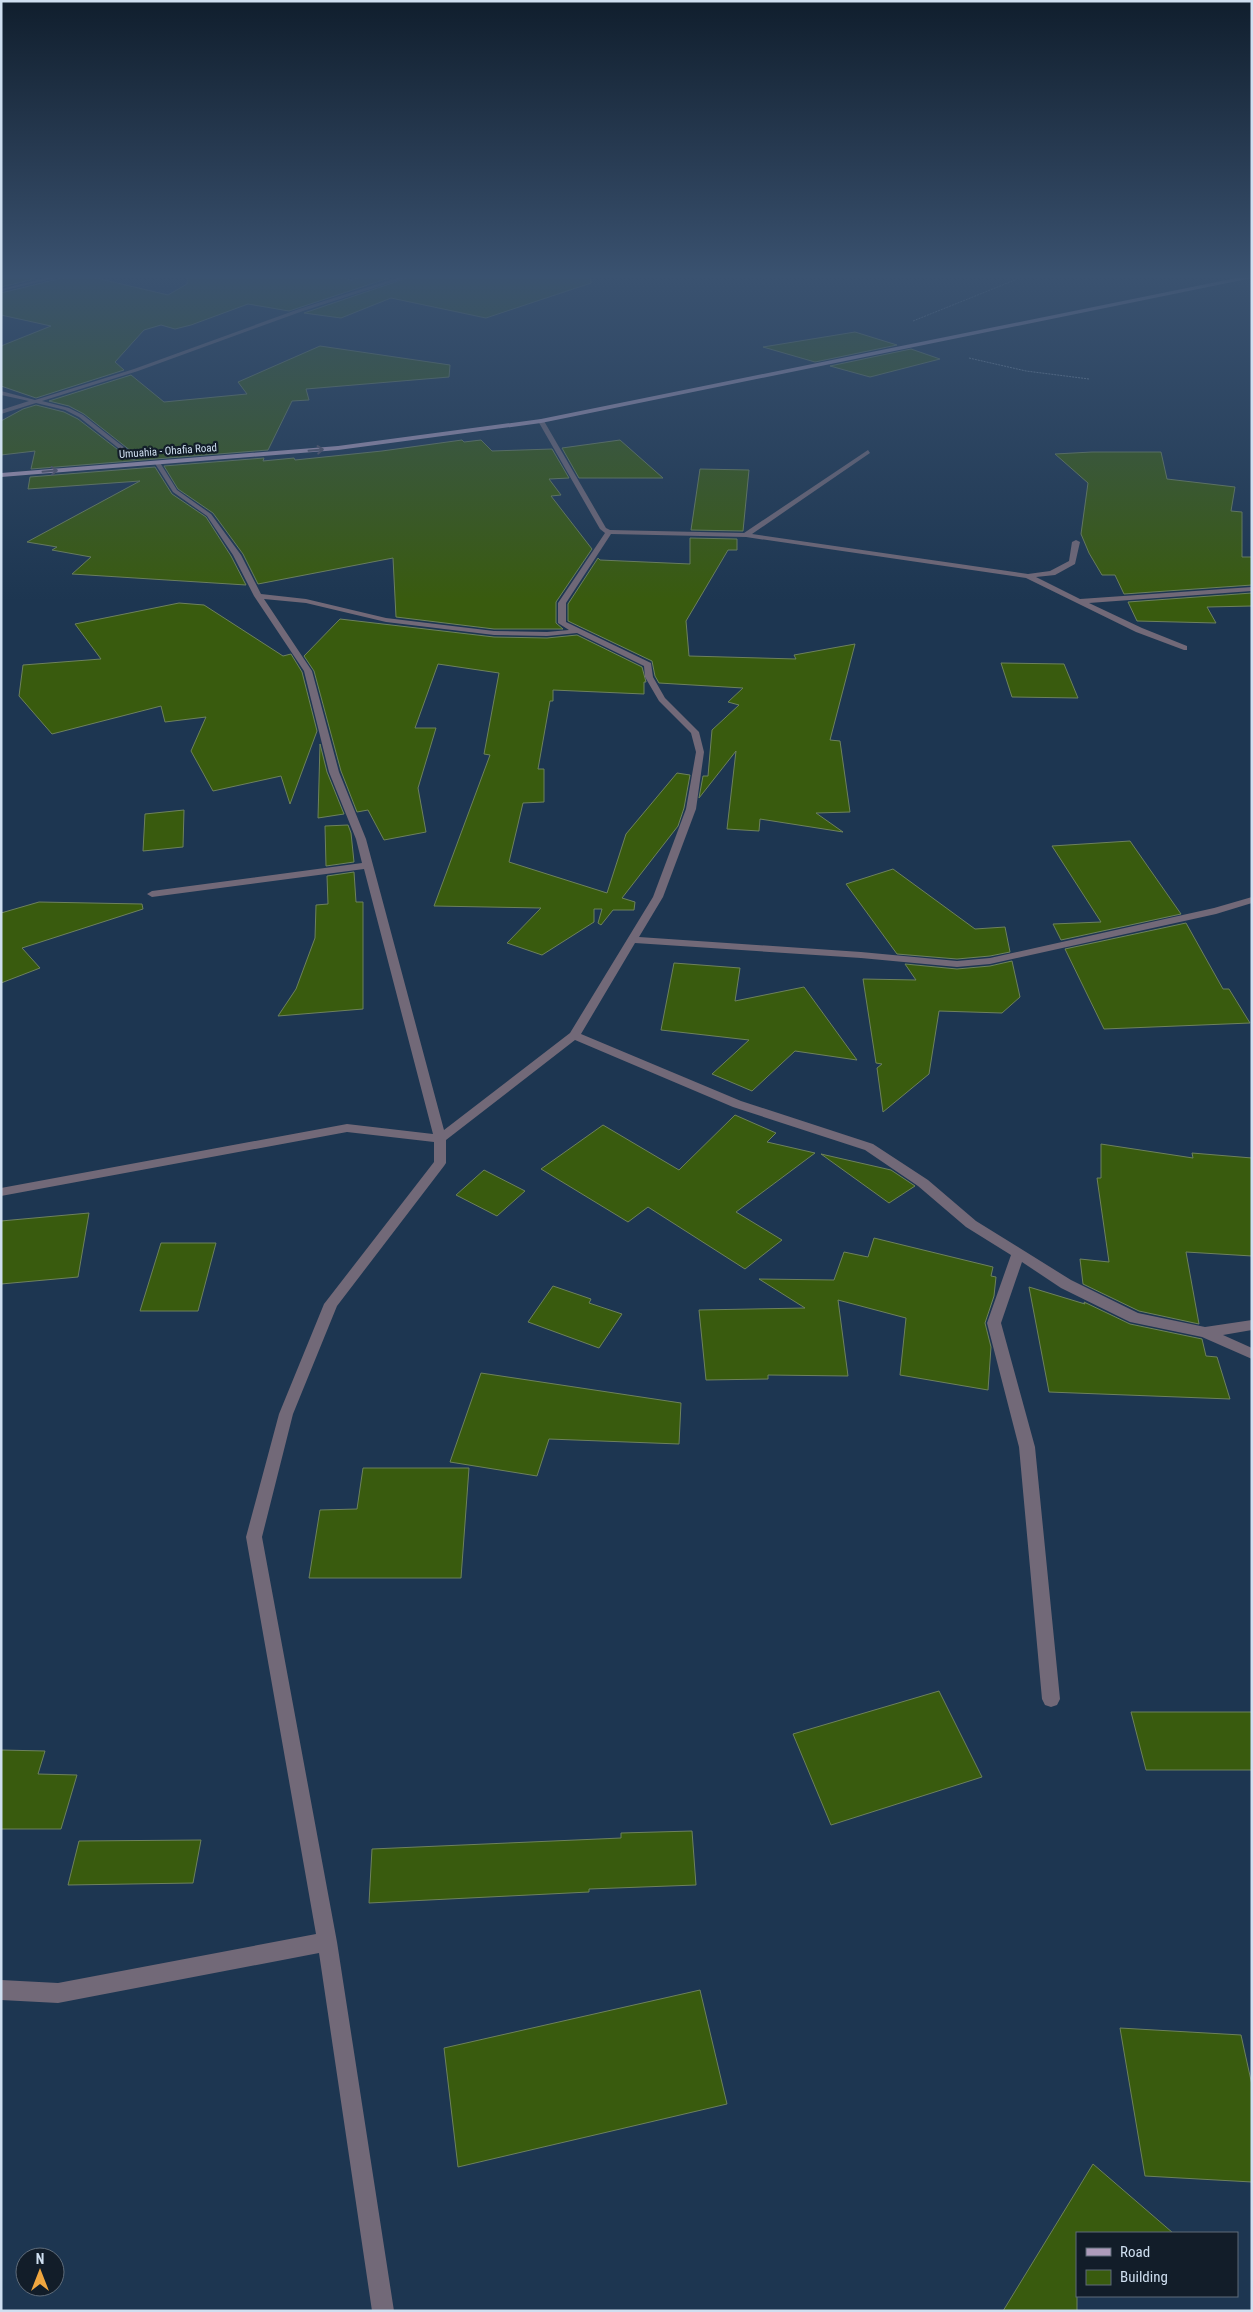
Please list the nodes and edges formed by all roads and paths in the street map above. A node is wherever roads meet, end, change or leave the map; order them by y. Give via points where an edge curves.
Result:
1 (85, 385) edge
2 (690, 385) edge
3 (725, 385) edge
4 (1, 393) edge
5 (34, 400) junction
6 (613, 400) junction
7 (26, 403) junction
8 (1, 405) edge
9 (625, 405) junction
10 (1, 412) edge
11 (541, 422) junction
12 (868, 452) dead end
13 (133, 457) junction
14 (76, 462) dead end
15 (157, 462) junction
16 (1, 475) edge
17 (609, 532) junction
18 (746, 535) junction
19 (1076, 542) dead end
20 (1028, 576) junction
21 (1252, 589) edge
22 (258, 596) junction
23 (1078, 601) junction
24 (579, 631) junction
25 (1184, 648) dead end
26 (368, 865) junction
27 (152, 894) dead end
28 (1252, 900) edge
29 (633, 940) junction
30 (574, 1035) junction
31 (440, 1139) junction
32 (1, 1192) edge
33 (1018, 1254) junction
34 (1252, 1325) edge
35 (1205, 1332) junction
36 (1252, 1354) edge
37 (1051, 1699) dead end
38 (327, 1942) junction
39 (1, 1990) edge
40 (384, 2311) edge

1 - 5 street
2 - 6 main road, Umuahia - Ohafia Road
3 - 9 main road, Umuahia - Ohafia Road
4 - 5 street
5 - 7 street
5 - 13 street via 81,416
6 - 9 main road
6 - 13 main road, Umuahia - Ohafia Road via 387,436
7 - 8 street
7 - 10 street
9 - 11 main road, Umuahia - Ohafia Road
15 -> 11 main road, Umuahia - Ohafia Road via 338,448
11 - 17 street via 603,529
12 - 18 street
13 - 14 main road, Umuahia - Ohafia Road
16 -> 15 main road, Umuahia - Ohafia Road
15 - 22 street via 175,491 209,515 237,555
17 - 18 street
17 - 24 street via 562,603 562,623
18 - 20 street
19 - 20 street via 1072,562 1052,573
20 - 23 street
21 - 23 street
22 - 24 street via 306,601 386,620 494,633
22 - 26 street via 308,671 334,772
23 - 25 street
24 - 29 street via 648,665 649,677 662,698 695,732 700,752 691,809 658,898
26 - 27 street
26 - 31 street
28 - 29 street via 1216,911 990,961 957,964
29 - 30 street
30 - 31 street
30 - 33 street via 737,1104 869,1148 924,1183 971,1224
31 - 32 street via 347,1128
31 - 38 street via 440,1163 331,1304 286,1414 254,1538
33 - 35 street via 1066,1284 1135,1318
33 - 37 street via 994,1324 1026,1447
34 - 35 street
35 - 36 street
38 - 39 street via 58,1993
38 - 40 street

